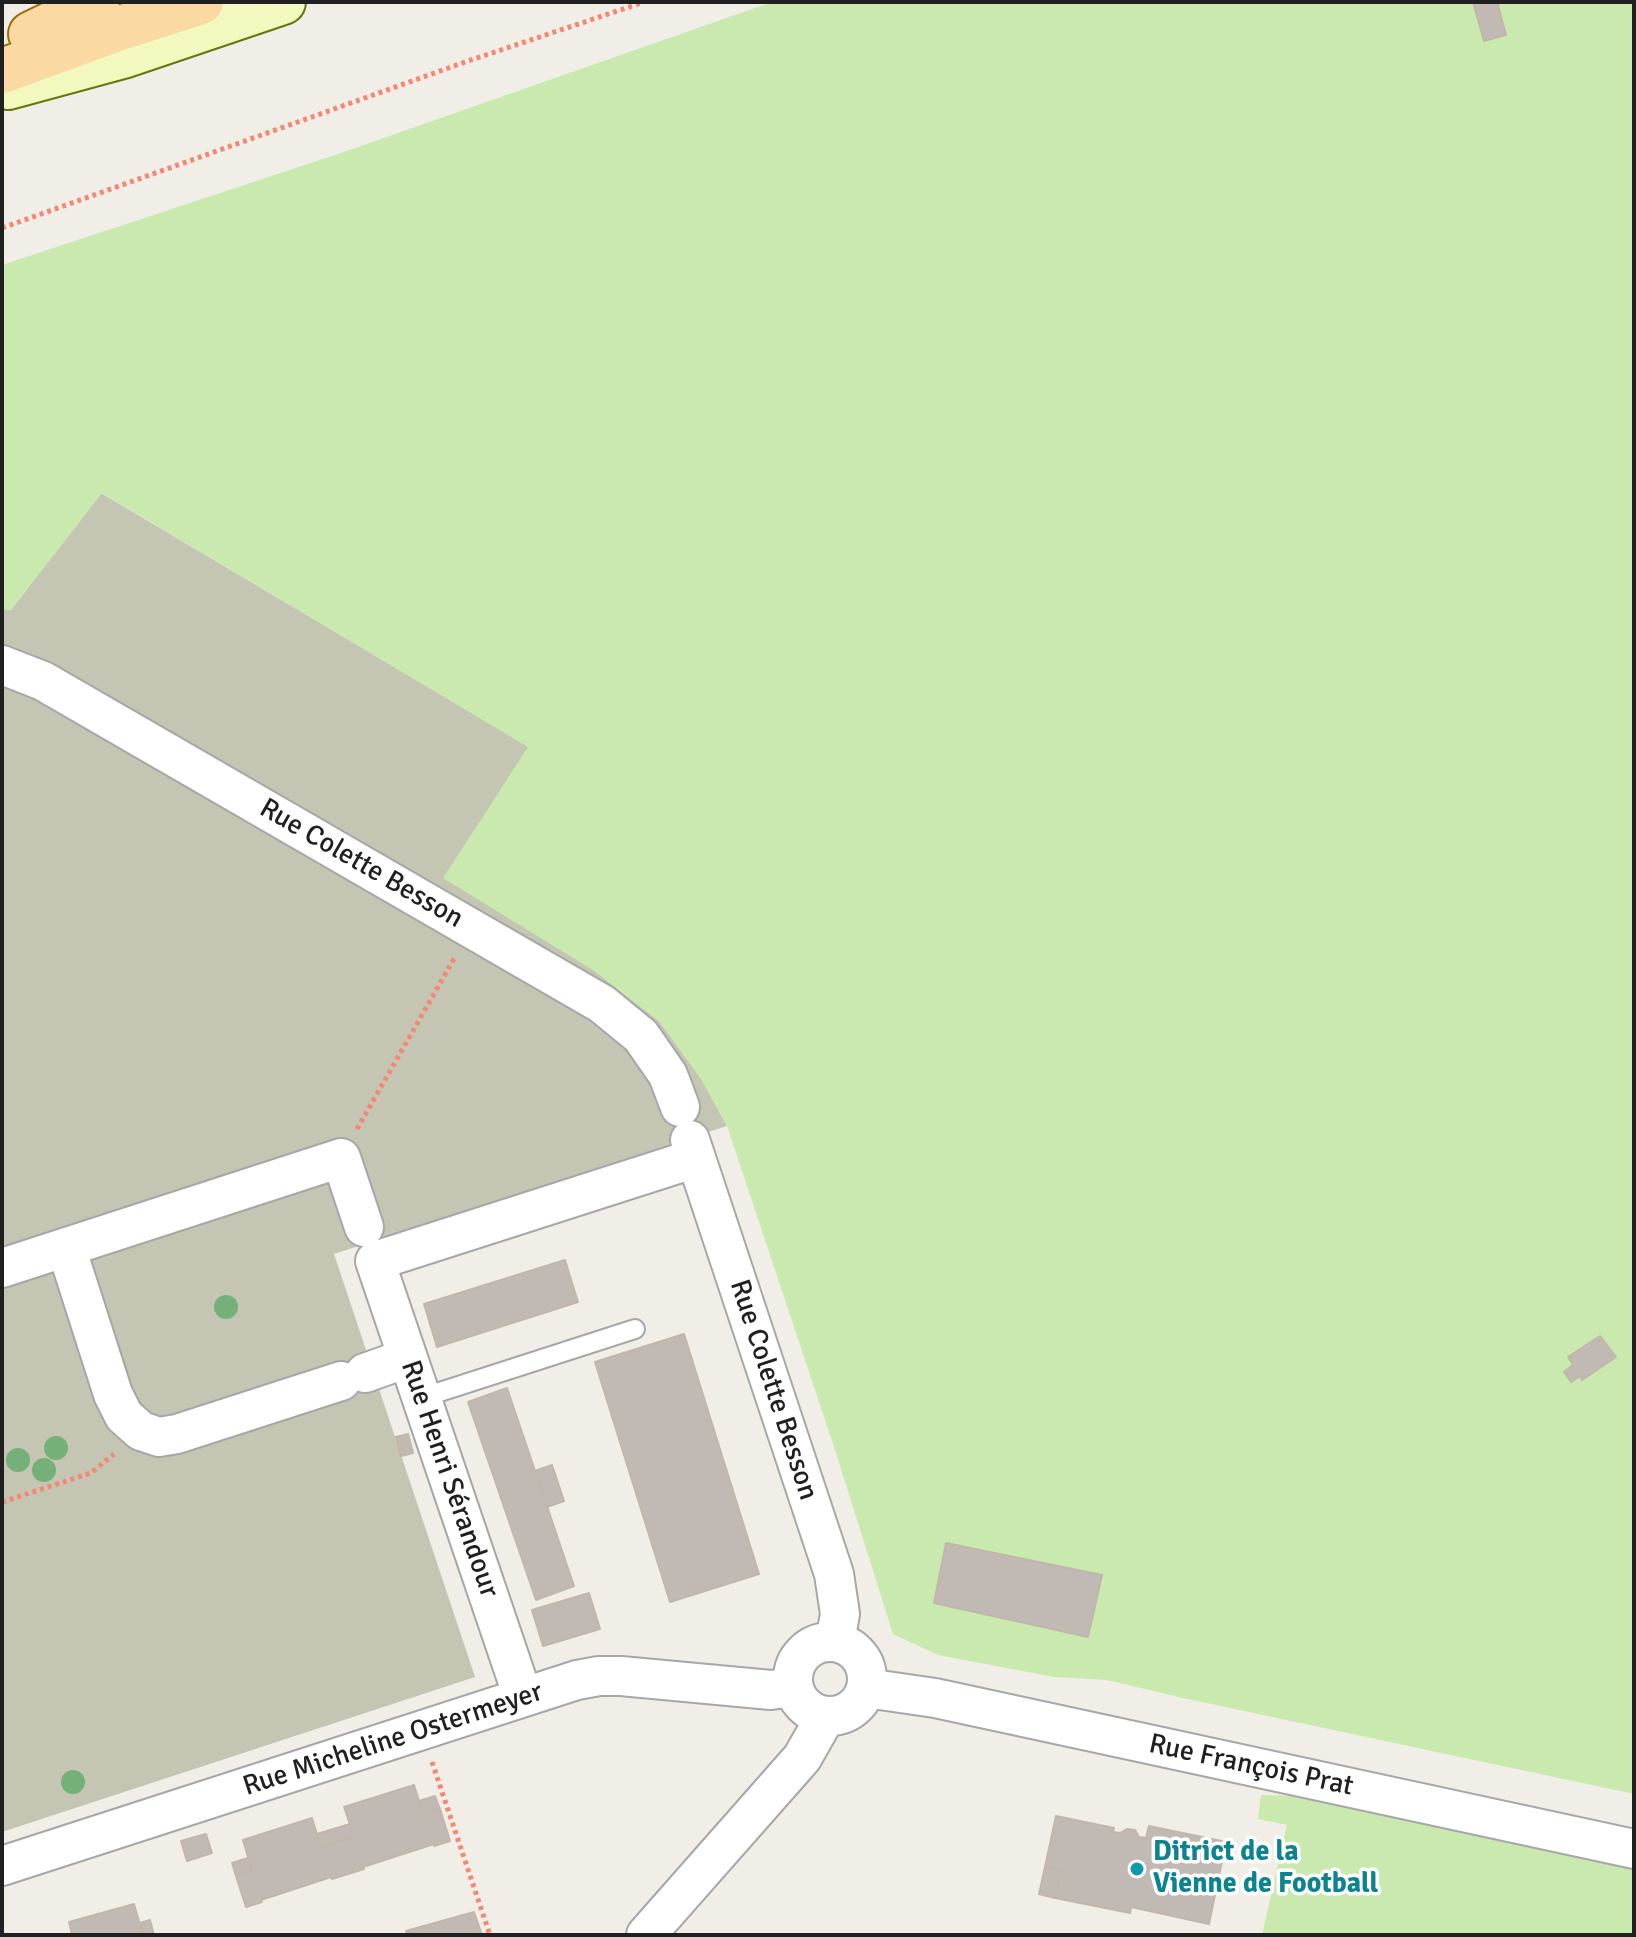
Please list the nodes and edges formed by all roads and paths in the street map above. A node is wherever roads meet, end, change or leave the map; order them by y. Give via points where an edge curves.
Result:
1 (181, 2) edge
2 (201, 2) edge
3 (283, 2) edge
4 (644, 2) edge
5 (107, 16) edge
6 (2, 48) edge
7 (2, 71) edge
8 (2, 88) edge
9 (2, 228) edge
10 (2, 665) edge
11 (472, 929) junction
12 (689, 1135) junction
13 (341, 1158) junction
14 (369, 1244) junction
15 (66, 1247) junction
16 (2, 1268) edge
17 (635, 1329) dead end
18 (407, 1358) junction
19 (421, 1398) junction
20 (141, 1431) junction
21 (2, 1502) edge
22 (835, 1642) junction
23 (794, 1687) junction
24 (866, 1688) junction
25 (523, 1697) junction
26 (826, 1716) junction
27 (421, 1731) junction
28 (1634, 1849) edge
29 (2, 1866) edge
30 (490, 1935) edge
31 (646, 1935) edge

1 - 5 main road
2 - 5 main road
3 - 8 street via 126,55
4 - 9 path
5 - 6 main road
5 - 7 main road
10 - 11 street, Rue Colette Besson via 43,681
11 - 12 street, Rue Colette Besson via 602,1004 641,1036 668,1075
11 - 13 path
12 - 14 street
12 - 22 street, Rue Colette Besson via 834,1574 840,1614
13 - 14 street, Rue Henri Sérandour
13 - 15 street
14 - 18 street, Rue Henri Sérandour
15 - 16 street
15 - 20 street via 113,1394 124,1416
17 - 19 lane
18 - 19 street, Rue Henri Sérandour
18 - 20 street via 177,1434 159,1437
19 - 25 street, Rue Henri Sérandour
20 - 21 path via 91,1473
22 - 23 street via 823,1642 803,1654 796,1663
22 - 24 street via 857,1653 864,1664
23 - 25 street, Rue Micheline Ostermeyer via 771,1690 599,1676
23 - 26 street via 805,1707
24 - 26 street via 855,1707
24 - 28 street, Rue François Prat via 935,1698
25 - 27 street, Rue Micheline Ostermeyer
26 - 31 street via 802,1758
27 - 29 street, Rue Micheline Ostermeyer
27 - 30 path

